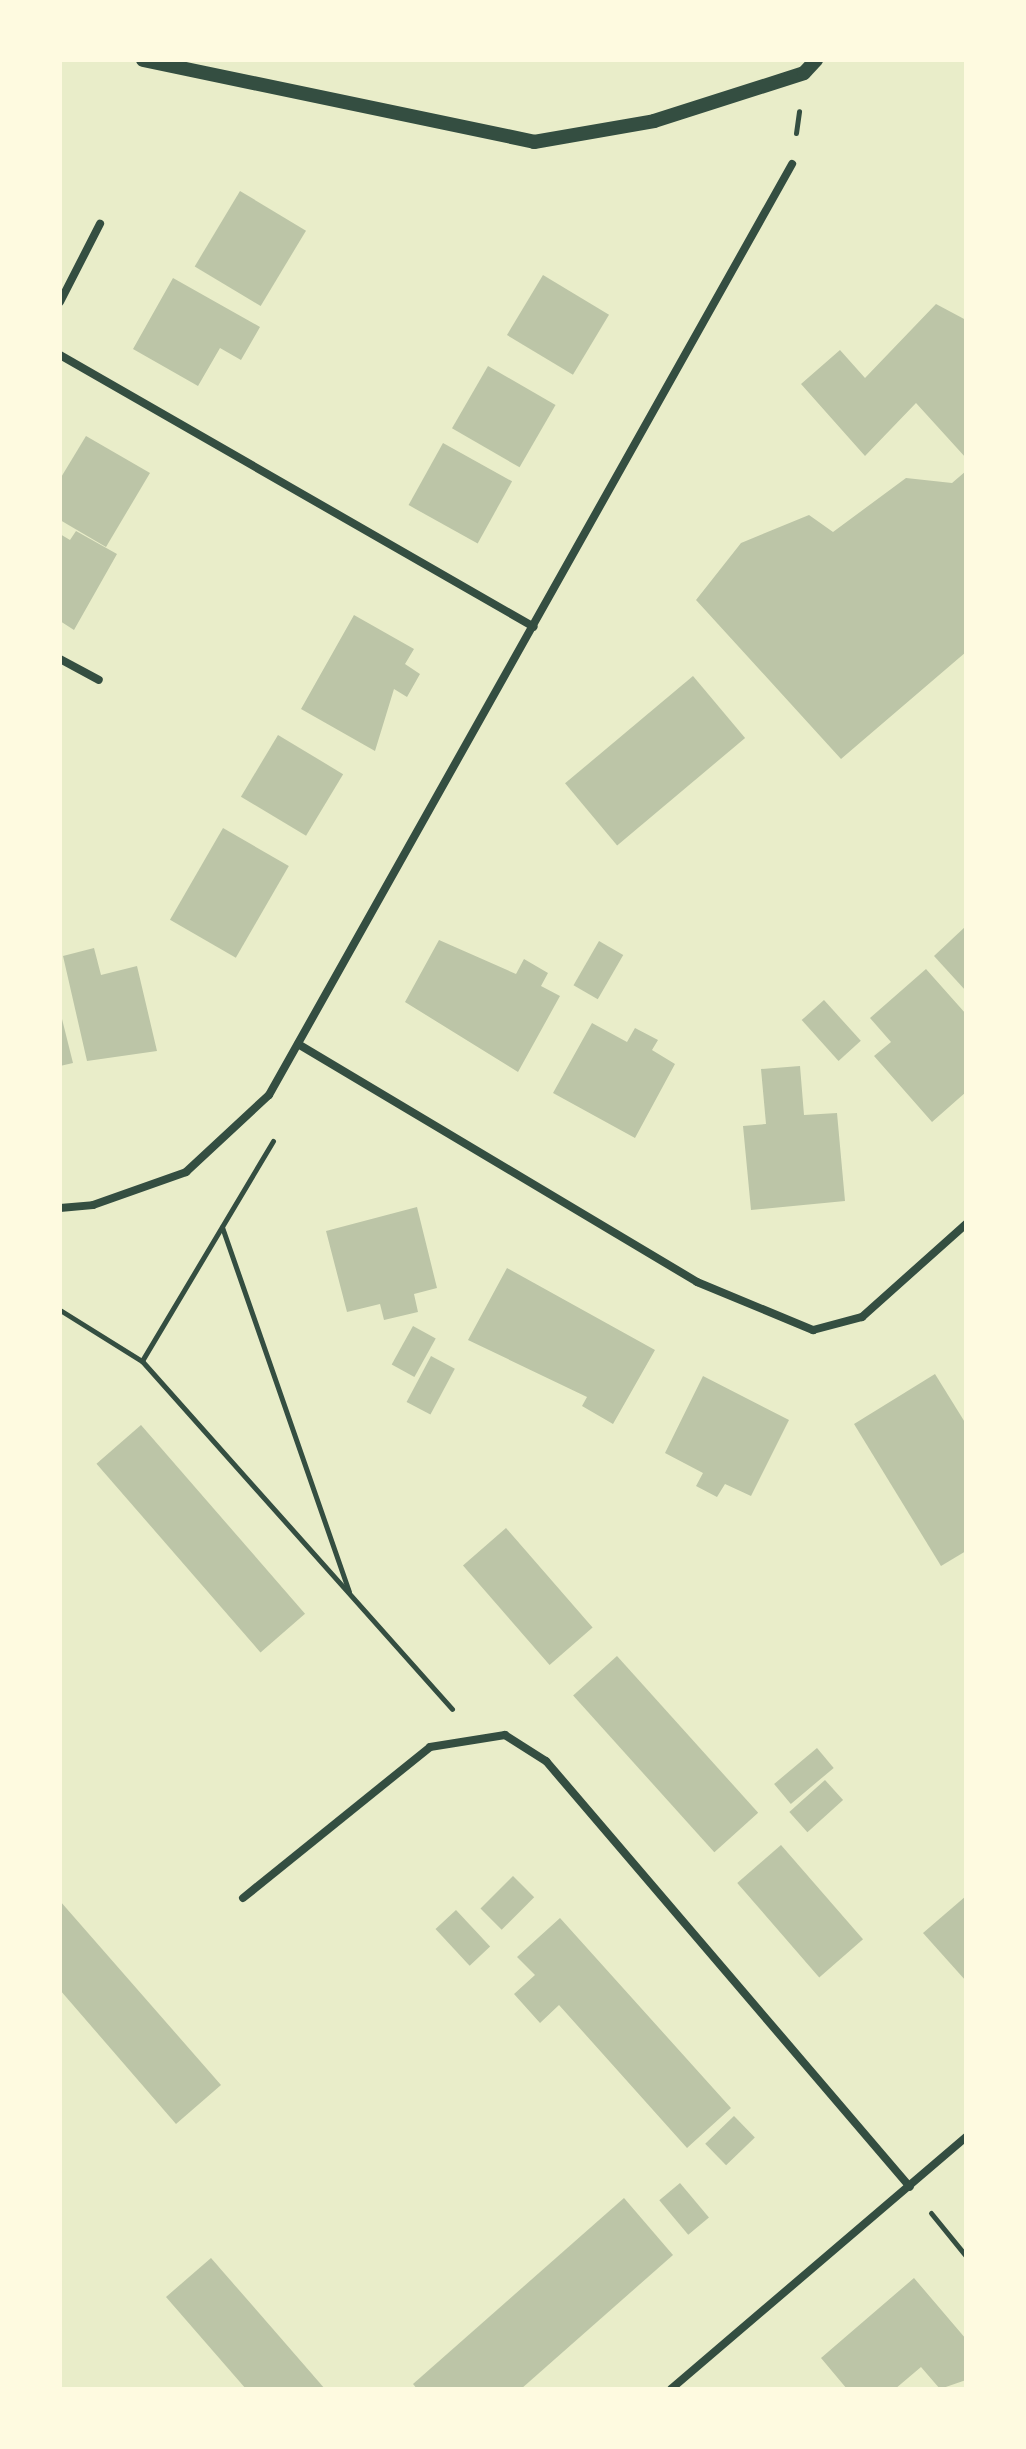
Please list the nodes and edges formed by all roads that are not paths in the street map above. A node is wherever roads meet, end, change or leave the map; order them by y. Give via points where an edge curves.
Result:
1 (143, 60) edge
2 (816, 60) edge
3 (792, 164) dead end
4 (100, 224) dead end
5 (60, 302) edge
6 (60, 355) edge
7 (534, 627) junction
8 (60, 659) edge
9 (99, 680) dead end
10 (298, 1044) junction
11 (60, 1208) edge
12 (966, 1224) edge
13 (243, 1898) dead end
14 (966, 2137) edge
15 (910, 2187) junction
16 (671, 2389) edge

1 - 2 street via 534,142 654,121 804,73
3 - 7 street
4 - 5 street
6 - 7 street
7 - 10 street
8 - 9 street
10 - 11 street via 269,1095 186,1172 93,1205
10 - 12 street via 697,1282 813,1330 862,1317
13 - 15 street via 430,1747 505,1735 546,1761
14 - 15 street
15 - 16 street

